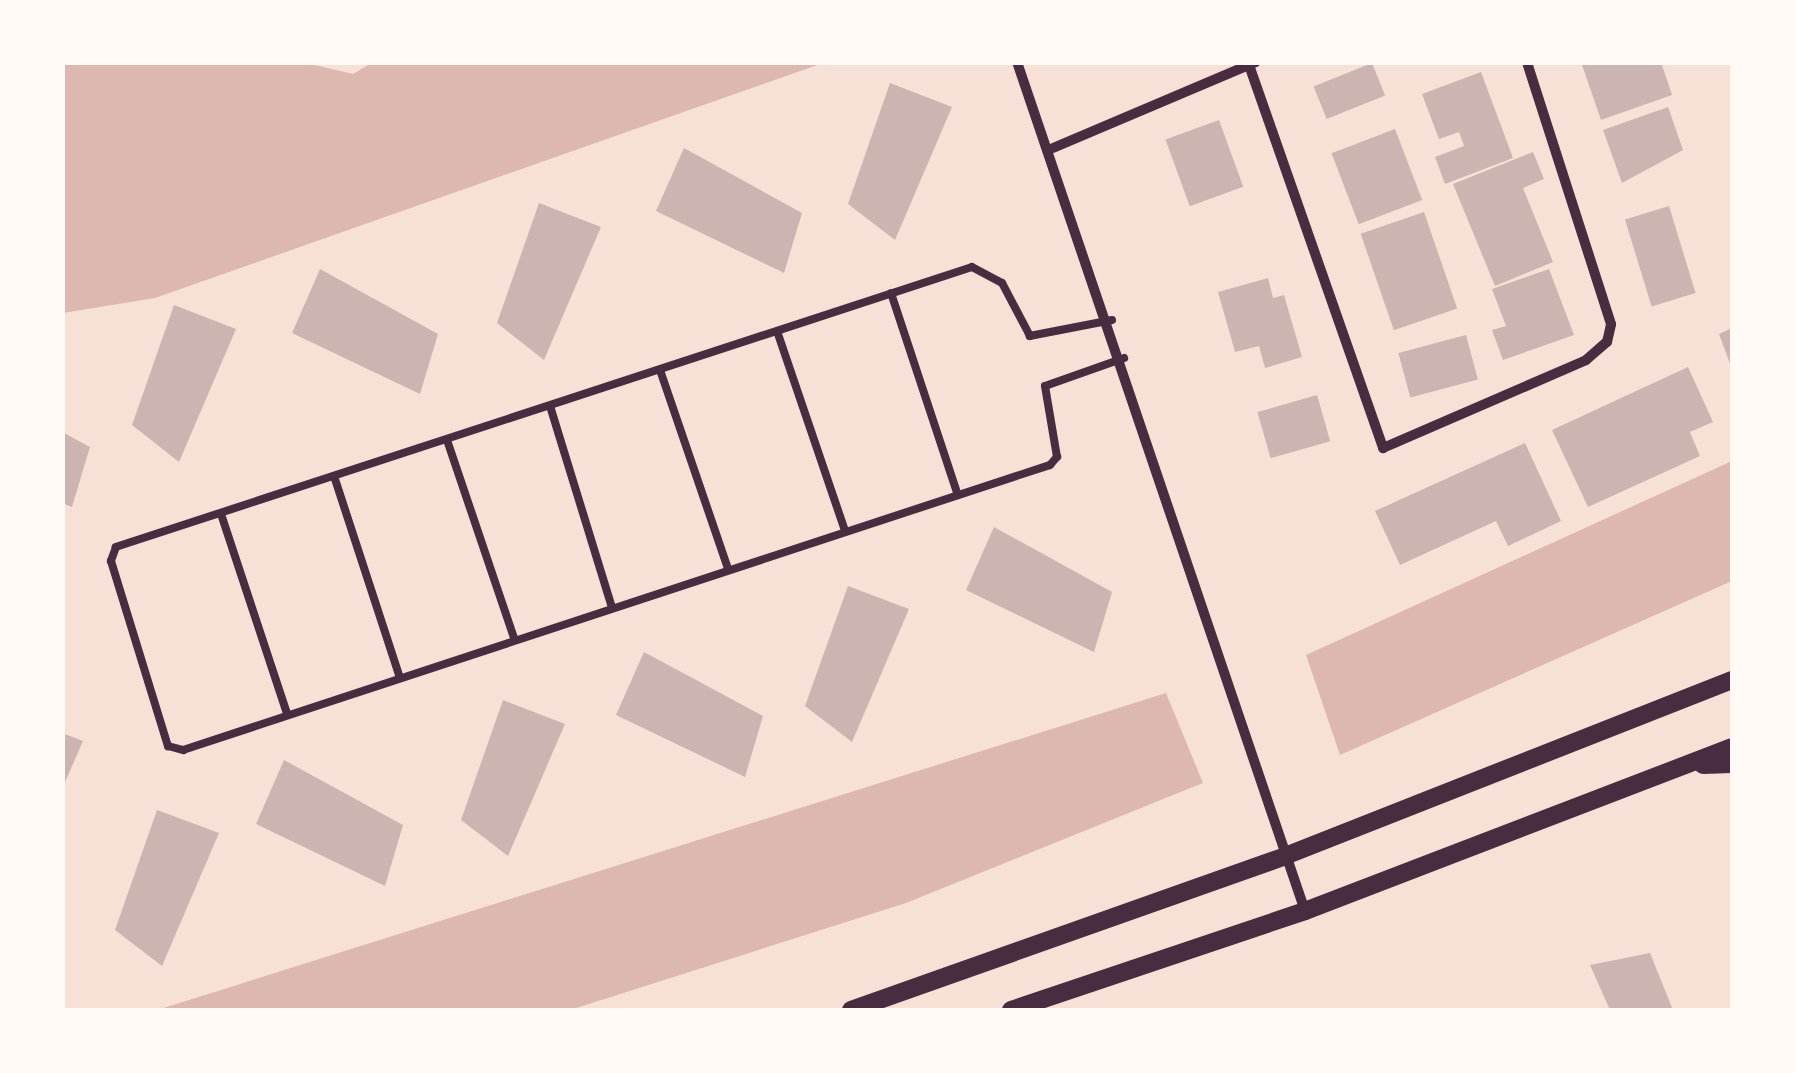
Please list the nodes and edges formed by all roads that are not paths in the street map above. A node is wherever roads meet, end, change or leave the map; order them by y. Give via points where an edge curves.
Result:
1 (1017, 62) edge
2 (1527, 62) edge
3 (1252, 64) edge
4 (1053, 148) junction
5 (892, 293) junction
6 (1112, 320) junction
7 (777, 331) junction
8 (1124, 358) junction
9 (660, 370) junction
10 (550, 406) junction
11 (447, 440) junction
12 (334, 476) junction
13 (958, 495) junction
14 (221, 514) junction
15 (845, 531) junction
16 (728, 569) junction
17 (612, 606) junction
18 (514, 638) junction
19 (399, 675) junction
20 (1732, 680) edge
21 (287, 713) junction
22 (1732, 748) edge
23 (1732, 764) edge
24 (1683, 768) junction
25 (1285, 856) junction
26 (1305, 911) junction
27 (851, 1010) edge
28 (1010, 1010) edge

1 - 4 street
2 - 3 street via 1611,324 1607,342 1586,360 1383,448
3 - 4 street
4 - 6 street
5 - 6 lane via 972,267 1002,283 1030,336
5 - 7 lane
5 - 13 lane
6 - 8 street
7 - 9 lane
7 - 15 lane
8 - 13 lane via 1045,386 1057,458 1050,465
8 - 25 street
9 - 10 lane
9 - 16 lane
10 - 11 lane
10 - 17 lane
11 - 12 lane
11 - 18 lane
12 - 14 lane
12 - 19 lane
13 - 15 lane
14 - 21 lane
14 - 21 lane via 112,554 168,746 182,750
15 - 16 lane
16 - 17 lane
17 - 18 lane
18 - 19 lane
19 - 21 lane
20 - 25 street
22 - 24 street
23 - 24 street
24 - 26 street
25 - 26 street
25 - 27 street
26 - 28 street

